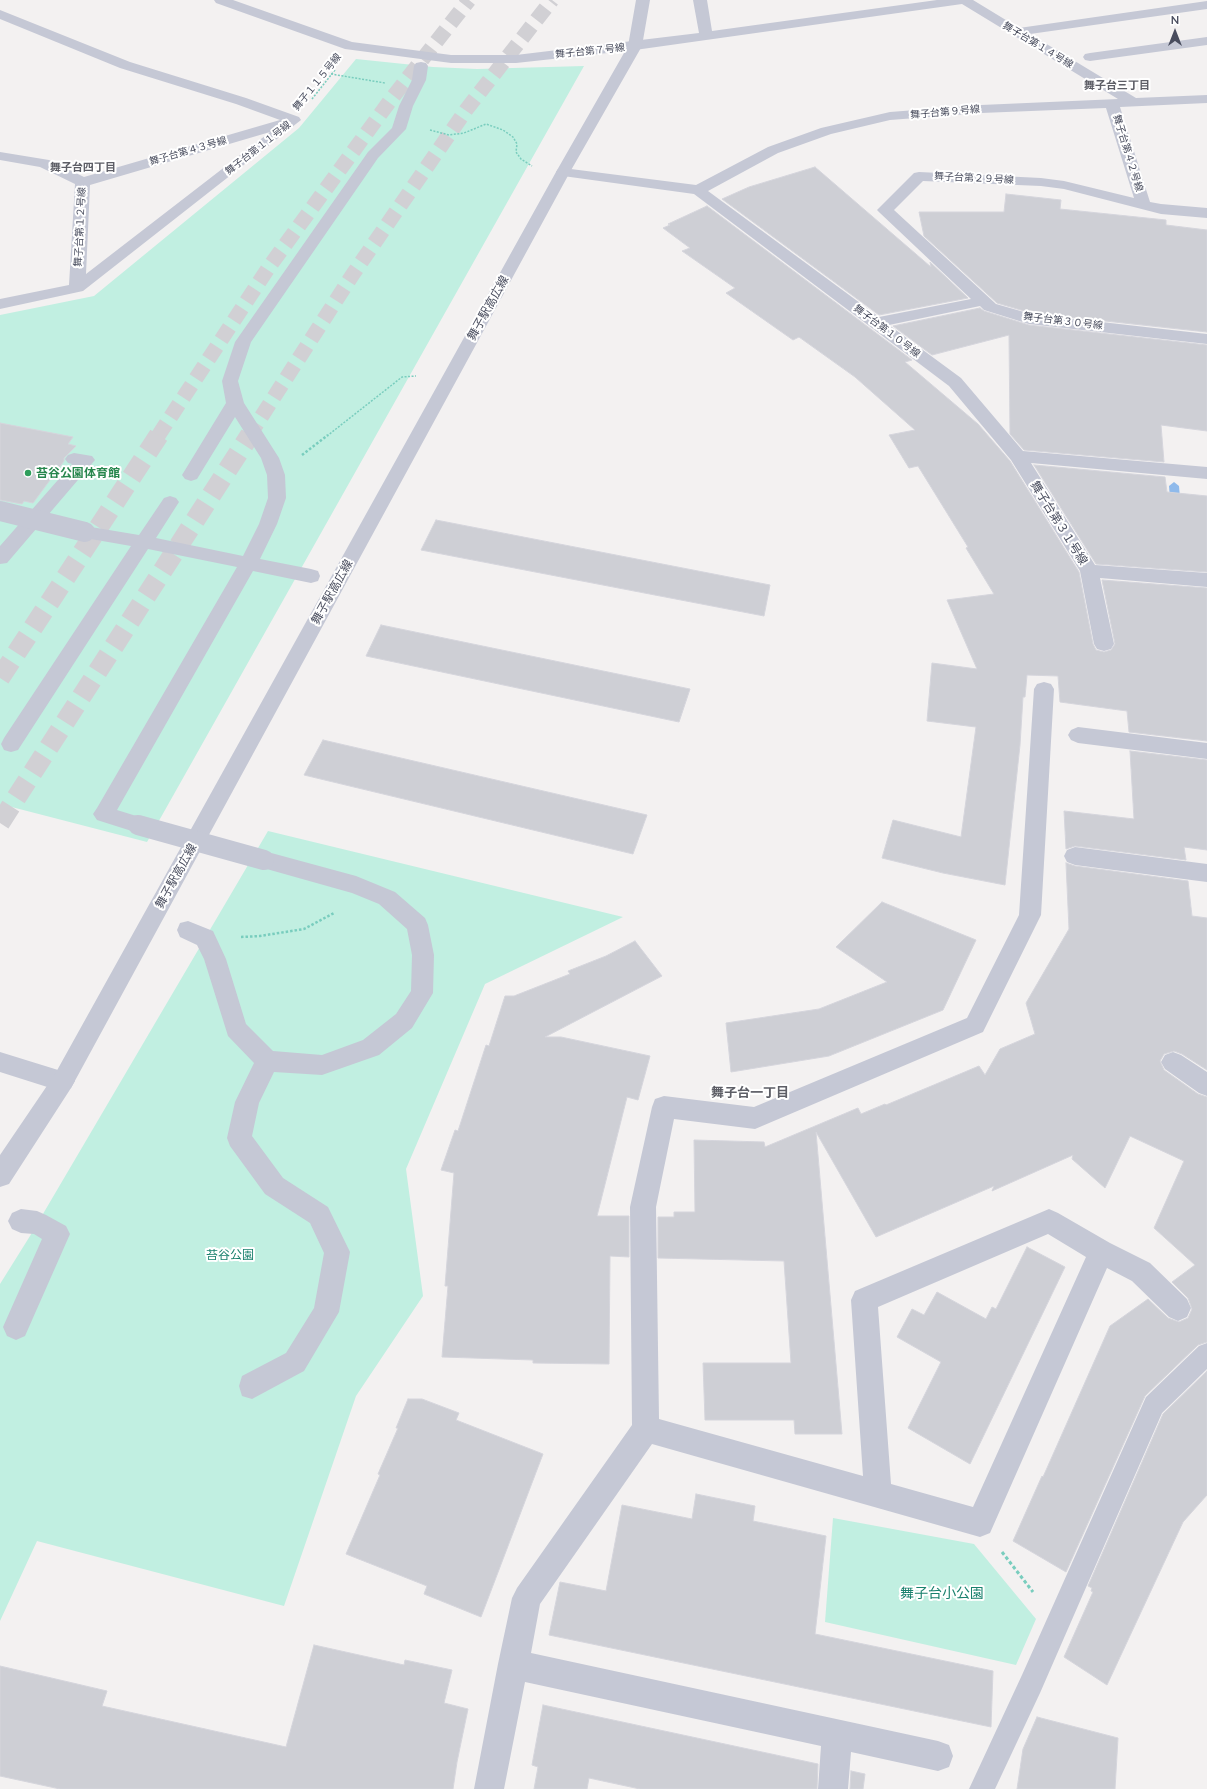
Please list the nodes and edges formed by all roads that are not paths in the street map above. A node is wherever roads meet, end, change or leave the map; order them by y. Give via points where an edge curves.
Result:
1 (221, 0) edge
2 (643, 0) edge
3 (700, 0) edge
4 (965, 0) edge
5 (1207, 5) edge
6 (0, 14) edge
7 (1016, 32) junction
8 (706, 37) junction
9 (1207, 41) edge
10 (635, 46) junction
11 (1090, 57) dead end
12 (421, 66) dead end
13 (1133, 102) junction
14 (1112, 103) junction
15 (1206, 103) edge
16 (294, 120) junction
17 (0, 156) edge
18 (563, 172) junction
19 (83, 182) junction
20 (698, 190) junction
21 (1143, 203) junction
22 (1207, 213) edge
23 (77, 288) junction
24 (983, 301) junction
25 (0, 304) edge
26 (876, 323) junction
27 (1207, 339) edge
28 (235, 403) junction
29 (1018, 456) junction
30 (74, 459) dead end
31 (1207, 473) edge
32 (191, 475) dead end
33 (170, 502) dead end
34 (0, 511) edge
35 (144, 542) junction
36 (0, 558) edge
37 (249, 562) junction
38 (1089, 571) junction
39 (312, 576) dead end
40 (1207, 580) edge
41 (1104, 644) dead end
42 (1044, 688) dead end
43 (1078, 735) dead end
44 (11, 744) dead end
45 (1207, 751) edge
46 (1075, 856) dead end
47 (1207, 873) edge
48 (196, 934) road end
49 (267, 1061) junction
50 (0, 1062) edge
51 (1173, 1062) dead end
52 (63, 1081) junction
53 (1207, 1085) edge
54 (0, 1176) edge
55 (21, 1221) dead end
56 (1101, 1252) junction
57 (1178, 1308) dead end
58 (16, 1327) dead end
59 (1207, 1354) edge
60 (252, 1386) dead end
61 (646, 1429) junction
62 (878, 1494) junction
63 (513, 1664) junction
64 (837, 1735) junction
65 (938, 1756) dead end
66 (488, 1789) edge
67 (833, 1789) edge
68 (982, 1789) edge

1 - 10 street, 舞子台第７号線 via 350,46 451,58 516,59
2 - 10 street, 舞子駅高広線
3 - 8 street
4 - 7 street, 舞子台第１４号線
4 - 8 street, 舞子台第７号線
5 - 7 street
6 - 16 street, 舞子台第１１号線 via 125,65
7 - 13 street, 舞子台第１４号線
8 - 10 street, 舞子台第７号線
9 - 11 street
10 - 18 street, 舞子駅高広線
12 - 28 street via 419,80 406,106 399,129 372,155 243,342 230,381
13 - 14 street, 舞子台第９号線
13 - 15 street, 舞子台第９号線
14 - 20 street, 舞子台第９号線 via 890,116 826,131 773,150
14 - 21 street, 舞子台第４２号線
16 - 19 street, 舞子台第４３号線
16 - 23 street, 舞子台第１１号線
17 - 19 street, 舞子台第１２号線 via 44,163
18 - 20 street, 舞子台第１０号線
18 - 52 street, 舞子駅高広線
19 - 23 street, 舞子台第１２号線
20 - 26 street, 舞子台第１０号線
21 - 22 street, 舞子台第２９号線 via 1161,208
21 - 24 street, 舞子台第２９号線 via 1041,182 919,176 885,210
23 - 25 street, 舞子台第１１号線
24 - 26 street
24 - 27 street, 舞子台第３０号線 via 990,307 1029,319
26 - 29 street, 舞子台第１０号線 via 955,382
28 - 32 street
28 - 37 street via 270,458 276,474 277,498 268,524
29 - 31 street
29 - 38 street, 舞子台第３１号線
30 - 36 street via 86,460
33 - 35 street
34 - 35 street, bridge via 85,532
35 - 37 street
35 - 44 street
37 - 39 street
37 - 49 street, bridge via 104,814 356,885 387,898 417,925 423,955 422,993 404,1021 371,1048 322,1065
38 - 40 street, 舞子台第３１号線
38 - 41 street
42 - 61 street via 1030,916 975,1025 755,1118 664,1107 643,1207
43 - 45 street
46 - 47 street
48 - 49 street via 215,958 236,1029
49 - 60 street via 247,1102 240,1138 274,1186 319,1215 337,1252 326,1312 295,1362
50 - 52 street
51 - 53 street
52 - 54 street, 舞子駅高広線
55 - 58 street via 37,1223 57,1234
56 - 57 street via 1141,1272
56 - 62 street via 980,1523
56 - 62 street via 1049,1221 864,1300
59 - 68 lane via 1154,1405
61 - 62 street
61 - 63 street via 527,1598
63 - 64 street
63 - 66 street
64 - 65 street
64 - 67 street

